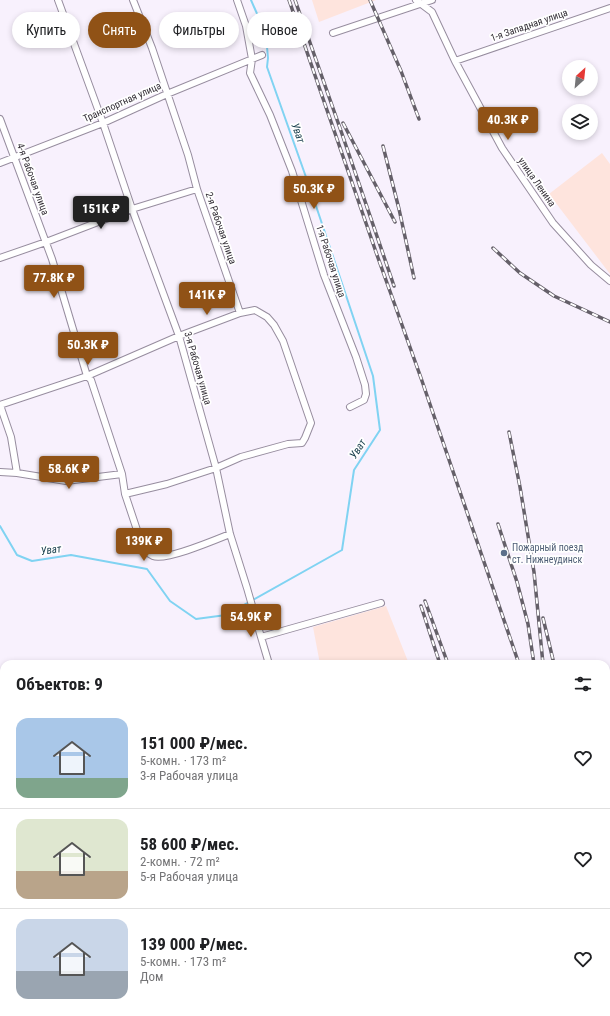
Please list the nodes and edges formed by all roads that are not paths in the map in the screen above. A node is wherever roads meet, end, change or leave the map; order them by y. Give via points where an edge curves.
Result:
1 (58, 0) edge
2 (134, 0) edge
3 (237, 0) edge
4 (432, 0) edge
5 (418, 2) edge
6 (610, 8) edge
7 (333, 33) dead end
8 (262, 55) dead end
9 (252, 58) junction
10 (455, 61) junction
11 (167, 94) junction
12 (0, 118) edge
13 (103, 123) junction
14 (14, 158) junction
15 (0, 164) edge
16 (197, 188) junction
17 (132, 209) junction
18 (46, 242) junction
19 (0, 258) edge
20 (610, 282) edge
21 (240, 313) junction
22 (180, 336) junction
23 (87, 376) junction
24 (0, 405) edge
25 (350, 407) dead end
26 (216, 468) junction
27 (0, 472) edge
28 (17, 473) junction
29 (122, 474) junction
30 (126, 494) junction
31 (230, 534) junction
32 (381, 602) dead end
33 (261, 637) junction
34 (268, 660) edge

1 - 13 street, 3-я Рабочая улица
2 - 11 street, 2-я Рабочая улица
3 - 9 street, 1-я Рабочая улица via 246,26
4 - 5 street
5 - 7 street
5 - 10 street, улица Ленина via 432,12
6 - 10 street, 1-я Западная улица
8 - 9 street, Транспортная улица
9 - 11 street, Транспортная улица
9 - 25 street, 1-я Рабочая улица via 250,73 292,171 324,275 365,385 364,400
10 - 20 street, улица Ленина via 502,148 553,223
11 - 13 street, Транспортная улица
11 - 16 street, 2-я Рабочая улица
12 - 14 street, 4-я Рабочая улица
13 - 14 street, Транспортная улица
13 - 17 street, 3-я Рабочая улица
14 - 15 street, Транспортная улица
14 - 18 street, 4-я Рабочая улица
16 - 17 street
16 - 21 street, 2-я Рабочая улица
17 - 18 street
17 - 22 street, 3-я Рабочая улица
18 - 19 street
18 - 23 street, 4-я Рабочая улица
21 - 22 street
21 - 26 street via 254,310 274,325 283,341 311,423 302,443 288,444 241,457
22 - 23 street
22 - 26 street, 3-я Рабочая улица
23 - 24 street
23 - 29 street, 4-я Рабочая улица via 91,380
24 - 28 street via 11,437
26 - 30 street
26 - 31 street, 3-я Рабочая улица
27 - 28 street
28 - 29 street via 66,481
29 - 30 street, 4-я Рабочая улица
30 - 31 street, 4-я Рабочая улица via 143,548 154,556 194,548
31 - 33 street, 3-я Рабочая улица
32 - 33 street
33 - 34 street, 3-я Рабочая улица

